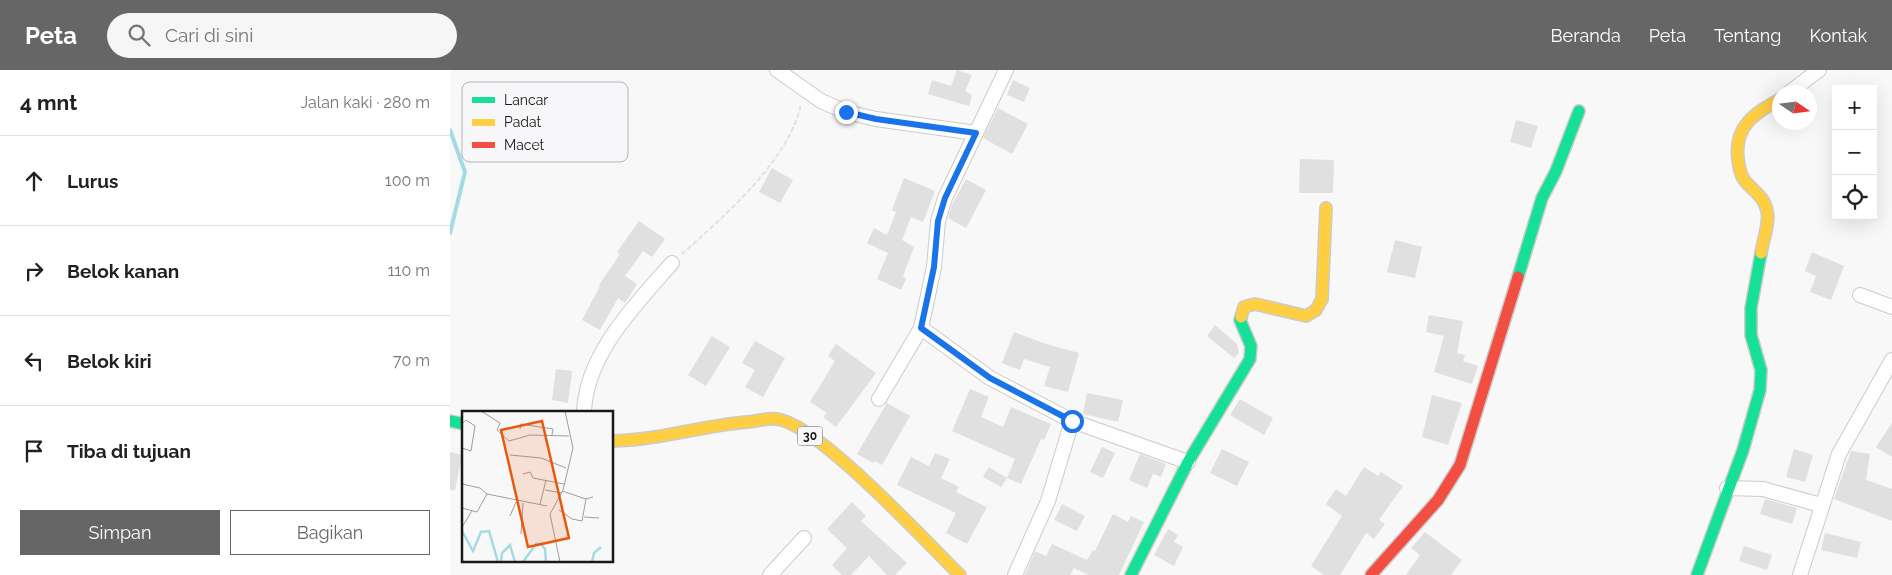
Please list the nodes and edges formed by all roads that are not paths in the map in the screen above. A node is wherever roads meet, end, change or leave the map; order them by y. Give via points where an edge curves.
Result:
1 (777, 70) edge
2 (1006, 70) edge
3 (1818, 70) edge
4 (1799, 85) edge
5 (1772, 104) edge
6 (1579, 111) dead end
7 (976, 133) junction
8 (1326, 208) dead end
9 (672, 263) road end
10 (1860, 295) dead end
11 (1892, 308) edge
12 (921, 328) junction
13 (1892, 360) edge
14 (879, 399) dead end
15 (584, 411) edge
16 (1072, 421) junction
17 (614, 441) edge
18 (1188, 462) junction
19 (1727, 488) junction
20 (1821, 505) junction
21 (804, 538) dead end
22 (770, 575) edge
23 (960, 575) edge
24 (1015, 575) edge
25 (1131, 575) edge
26 (1371, 575) edge
27 (1696, 575) edge
28 (1800, 575) edge

1 - 7 street via 821,101 846,112
2 - 7 street
3 - 4 street
5 - 19 main road via 1748,121 1739,135 1737,150 1740,172 1762,197 1768,213 1751,308 1751,336 1761,370 1760,390 1743,450
6 - 26 main road via 1542,198 1460,464 1438,500
7 - 12 street via 945,198 938,221 934,267
8 - 18 main road via 1324,290 1319,305 1306,316 1251,304 1244,307 1240,320 1252,346 1252,354
9 - 15 street via 611,337 588,382
10 - 11 street
12 - 14 street
12 - 16 street via 990,378
13 - 20 street via 1849,434
16 - 18 street
16 - 24 street via 1048,501
17 - 23 main road, 30 via 634,441 732,422 778,419 788,422 826,446
18 - 25 main road
19 - 20 street via 1763,490
19 - 27 main road
20 - 28 street
21 - 22 street

